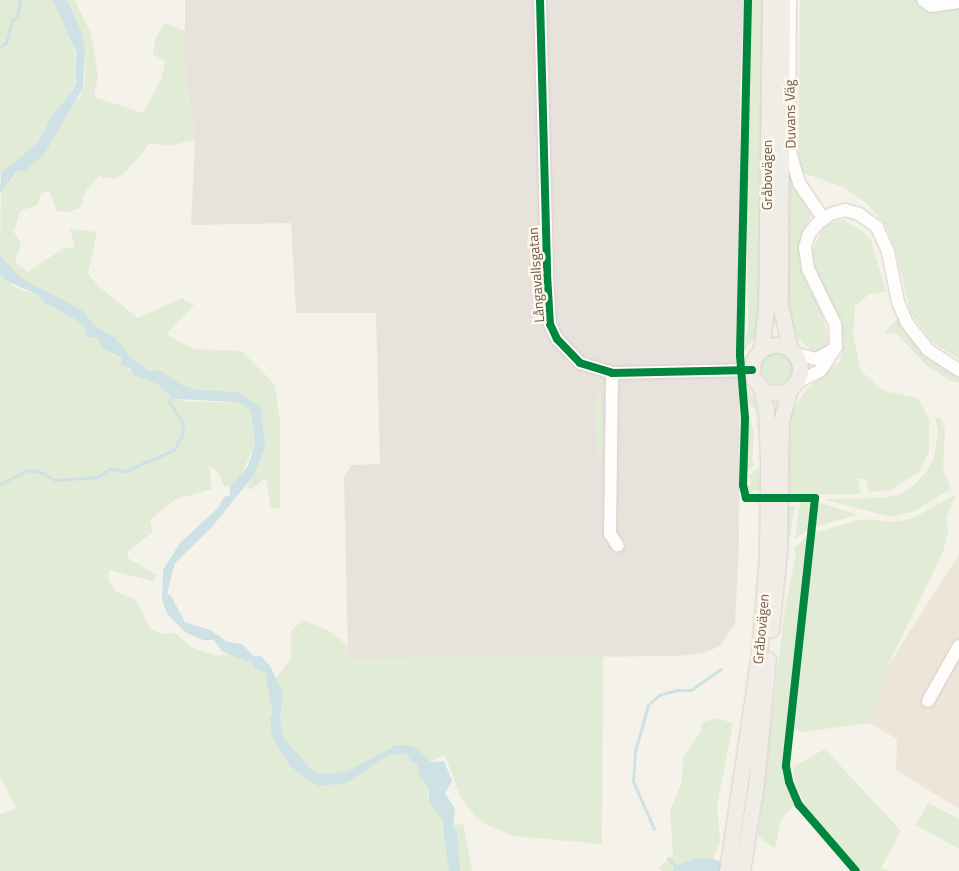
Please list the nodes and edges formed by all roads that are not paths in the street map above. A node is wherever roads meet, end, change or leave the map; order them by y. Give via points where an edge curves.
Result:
1 (540, 0) edge
2 (770, 0) edge
3 (782, 0) edge
4 (790, 0) edge
5 (923, 0) edge
6 (959, 2) edge
7 (823, 218) junction
8 (836, 347) junction
9 (761, 350) junction
10 (793, 352) junction
11 (752, 370) junction
12 (959, 370) edge
13 (612, 373) junction
14 (760, 386) junction
15 (792, 386) junction
16 (618, 546) dead end
17 (959, 646) edge
18 (928, 701) dead end
19 (748, 786) junction
20 (727, 871) edge
21 (742, 871) edge

1 - 13 street, Långavallsgatan via 550,324 568,354 594,369
2 - 9 main road, Gråbovägen via 766,312
3 - 10 main road, Gråbovägen via 780,305
4 - 7 street, Duvans Väg via 789,148 799,183
5 - 6 street via 931,6
7 - 8 street via 809,234 806,258 835,324
7 - 12 street via 838,211 852,211 877,227 888,252 898,302 907,324 928,350
8 - 10 street via 817,359
8 - 15 street via 821,370
9 - 10 main road via 773,345
9 - 11 main road, Gråbovägen
10 - 15 main road, Gråbovägen via 800,369
11 - 13 street, Långavallsgatan
11 - 14 main road, Gråbovägen
13 - 16 street via 610,534
14 - 15 main road via 775,392
14 - 19 main road, Gråbovägen via 766,408 768,546
15 - 19 main road, Gråbovägen via 781,421 779,551
17 - 18 street
19 - 20 main road, Gråbovägen
19 - 21 main road, Gråbovägen

